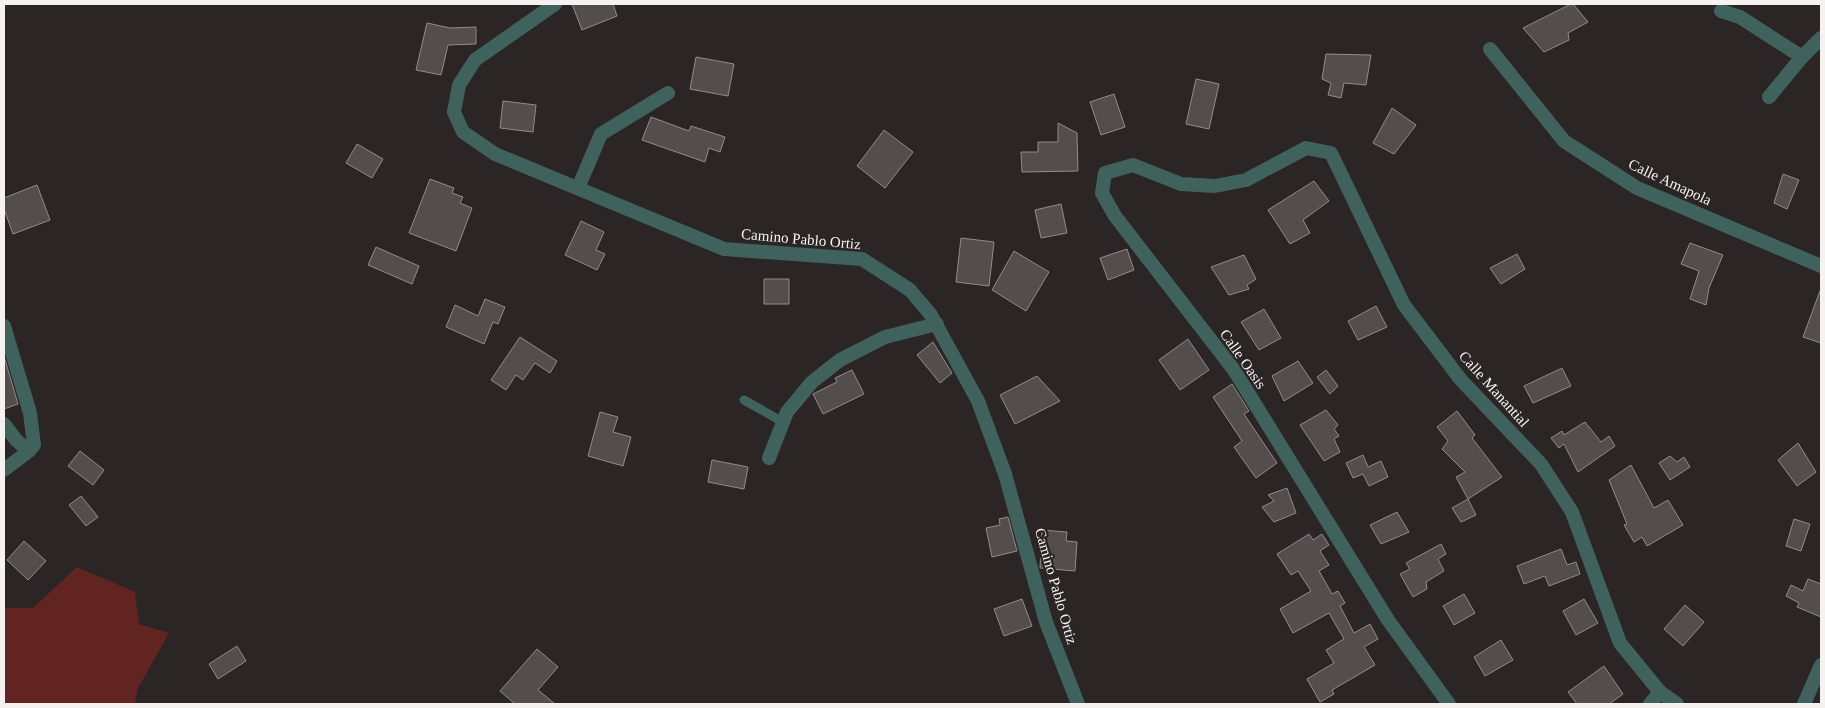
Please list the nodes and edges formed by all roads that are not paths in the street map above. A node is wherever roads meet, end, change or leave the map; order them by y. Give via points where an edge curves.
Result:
1 (555, 4) edge
2 (1721, 11) dead end
3 (1821, 38) edge
4 (1490, 49) dead end
5 (1802, 56) junction
6 (668, 93) dead end
7 (1769, 97) dead end
8 (1261, 172) joint
9 (578, 188) junction
10 (1821, 266) edge
11 (937, 324) junction
12 (4, 326) edge
13 (744, 400) dead end
14 (783, 422) junction
15 (4, 424) edge
16 (29, 451) junction
17 (769, 458) dead end
18 (4, 470) edge
19 (1821, 665) edge
20 (1660, 692) junction
21 (1078, 704) edge
22 (1449, 704) edge
23 (1650, 704) edge
24 (1677, 704) edge
25 (1804, 704) edge

1 - 9 street, Camino Pablo Ortiz via 475,60 459,85 454,112 463,132 495,154
2 - 5 street via 1740,17
3 - 5 street
4 - 10 street, Calle Amapola via 1564,141 1636,188
5 - 7 street
6 - 9 street via 601,134
8 - 20 street, Calle Manantial via 1306,148 1331,153 1404,305 1461,380 1541,464 1572,512 1620,643
8 - 22 street, Calle Oasis via 1246,180 1215,186 1181,184 1133,165 1104,173 1102,193 1116,216 1234,370 1388,620
9 - 11 street, Camino Pablo Ortiz via 724,249 862,259 910,290
11 - 14 street via 885,337 840,360 812,382 787,412
11 - 21 street, Camino Pablo Ortiz via 981,410 1005,474 1046,622
12 - 16 street via 30,413 34,445
13 - 14 lane
14 - 17 street
15 - 16 street
16 - 18 street
19 - 25 street
20 - 23 street
20 - 24 street, Calle Manantial

